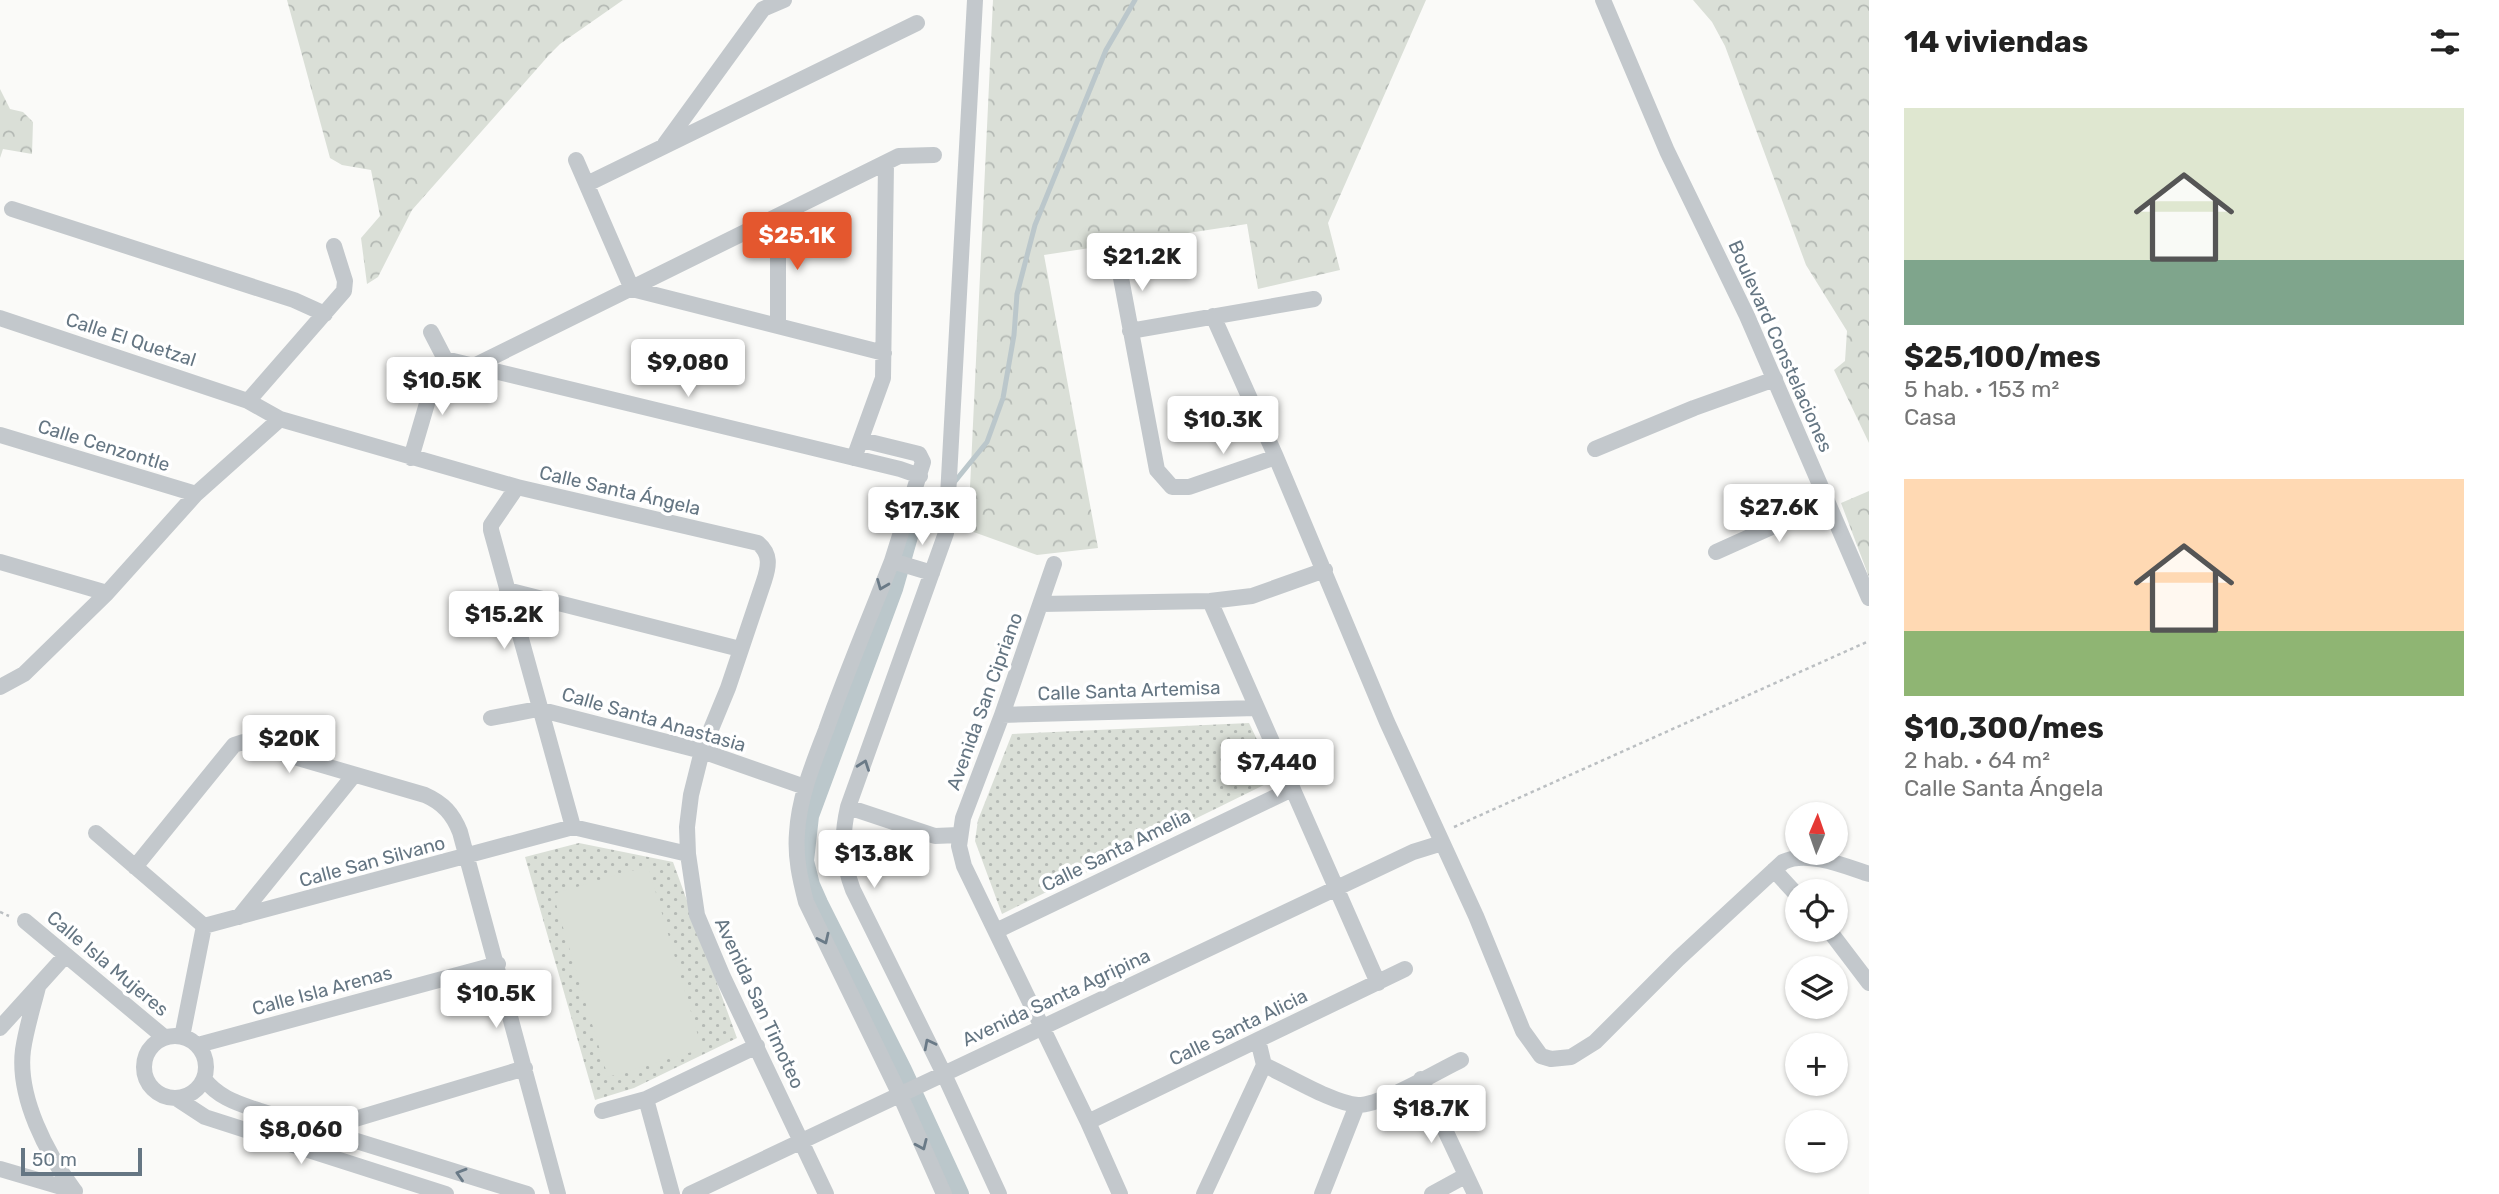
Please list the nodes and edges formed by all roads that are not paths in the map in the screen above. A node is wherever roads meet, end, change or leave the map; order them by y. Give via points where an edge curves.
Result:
1 (784, 0) edge
2 (975, 0) edge
3 (1603, 0) edge
4 (917, 23) dead end
5 (663, 146) junction
6 (934, 155) dead end
7 (576, 160) dead end
8 (886, 164) junction
9 (587, 184) junction
10 (12, 209) dead end
11 (778, 217) junction
12 (334, 246) dead end
13 (1118, 262) dead end
14 (632, 289) junction
15 (1314, 299) dead end
16 (325, 314) junction
17 (1213, 316) junction
18 (0, 318) edge
19 (778, 326) junction
20 (1130, 331) junction
21 (431, 332) dead end
22 (884, 352) junction
23 (445, 359) junction
24 (474, 366) junction
25 (1775, 379) junction
26 (248, 401) junction
27 (280, 419) junction
28 (0, 435) edge
29 (862, 440) junction
30 (1595, 449) dead end
31 (1276, 457) junction
32 (411, 458) junction
33 (854, 458) junction
34 (920, 476) junction
35 (517, 487) junction
36 (196, 494) junction
37 (1827, 502) junction
38 (1716, 552) dead end
39 (892, 561) junction
40 (0, 562) edge
41 (1054, 564) dead end
42 (1325, 570) junction
43 (932, 573) junction
44 (764, 581) joint
45 (507, 590) junction
46 (107, 593) junction
47 (1869, 598) edge
48 (1210, 601) junction
49 (1041, 604) junction
50 (740, 649) junction
51 (0, 687) edge
52 (1256, 708) junction
53 (538, 709) junction
54 (1002, 715) junction
55 (491, 718) dead end
56 (702, 751) junction
57 (354, 775) junction
58 (805, 787) junction
59 (1292, 789) junction
60 (848, 807) junction
61 (573, 827) junction
62 (96, 833) dead end
63 (959, 835) junction
64 (1440, 841) junction
65 (688, 854) junction
66 (468, 857) junction
67 (135, 867) junction
68 (1774, 870) junction
69 (1869, 874) edge
70 (1785, 882) edge
71 (1336, 888) junction
72 (239, 917) junction
73 (25, 921) dead end
74 (204, 926) junction
75 (996, 931) junction
76 (1838, 942) edge
77 (66, 955) junction
78 (498, 964) junction
79 (1405, 969) dead end
80 (1378, 983) junction
81 (1869, 983) edge
82 (38, 987) junction
83 (0, 1028) edge
84 (1041, 1028) junction
85 (164, 1037) junction
86 (182, 1037) junction
87 (1258, 1040) junction
88 (198, 1045) junction
89 (757, 1046) junction
90 (1461, 1060) dead end
91 (1264, 1065) junction
92 (525, 1068) junction
93 (937, 1076) junction
94 (204, 1079) junction
95 (1421, 1079) junction
96 (904, 1093) junction
97 (176, 1098) junction
98 (646, 1099) junction
99 (1357, 1105) junction
100 (602, 1111) dead end
101 (1088, 1122) junction
102 (316, 1129) junction
103 (802, 1142) junction
104 (304, 1147) junction
105 (0, 1169) edge
106 (1465, 1176) junction
107 (80, 1193) edge
108 (446, 1194) edge
109 (527, 1194) edge
110 (558, 1194) edge
111 (672, 1194) edge
112 (690, 1194) edge
113 (826, 1194) edge
114 (944, 1194) edge
115 (999, 1194) edge
116 (1120, 1194) edge
117 (1204, 1194) edge
118 (1322, 1194) edge
119 (1432, 1194) edge
120 (1475, 1194) edge

1 - 5 street via 763,9
2 - 43 street via 946,533
3 - 25 street, Boulevard Constelaciones via 1667,151
4 - 5 street
5 - 9 street
6 - 8 street via 907,154
7 - 9 street
8 - 11 street
8 - 22 street
9 - 14 street
10 - 16 street
11 - 14 street
11 - 19 street
12 - 16 street via 344,291
13 - 20 street
14 - 19 street
14 - 24 street
15 - 17 street
16 - 26 street
17 - 20 street
17 - 31 street
18 - 26 street, Calle El Quetzal
19 - 22 street
20 - 31 street via 1157,470 1172,487 1189,487
21 - 23 street
22 - 29 street via 883,378
23 - 24 street
23 - 32 street via 438,366
24 - 33 street
25 - 30 street
25 - 37 street, Boulevard Constelaciones
26 - 27 street, Calle El Quetzal
27 - 32 street, Calle Santa Ángela
27 - 36 street
28 - 36 street, Calle Cenzontle
29 - 33 street
29 - 34 street via 919,454 923,462
31 - 42 street
32 - 35 street, Calle Santa Ángela
33 - 34 street
34 - 39 street
35 - 44 street, Calle Santa Ángela via 758,543 767,555
35 - 45 street via 491,525
36 - 46 street
37 - 38 street
37 - 47 street, Boulevard Constelaciones
39 - 43 street
39 -> 58 street
40 - 46 street
41 - 49 street, Avenida San Cipriano
42 - 48 street via 1252,596
42 - 64 street
60 -> 43 street
44 - 50 street, Avenida San Timoteo
45 - 50 street
45 - 53 street
46 - 51 street via 24,674
48 - 49 street
48 - 52 street
49 - 54 street, Avenida San Cipriano
50 - 56 street, Avenida San Timoteo
52 - 54 street, Calle Santa Artemisa
52 - 59 street
53 - 55 street, Calle Santa Anastasia
53 - 56 street, Calle Santa Anastasia
53 - 61 street
54 - 63 street, Avenida San Cipriano
56 - 58 street, Calle Santa Anastasia
56 - 65 street, Avenida San Timoteo via 691,795
57 - 66 street via 441,804 455,820
57 - 67 street via 243,742 234,745
57 - 72 street
58 -> 96 street via 796,848 806,902
59 - 71 street
59 - 75 street, Calle Santa Amelia
60 - 63 street via 935,836
93 -> 60 street via 846,872 843,837
61 - 65 street, Calle San Silvano
61 - 66 street, Calle San Silvano
62 - 67 street
63 - 75 street, Avenida San Cipriano via 964,866
64 - 68 street via 1523,1031 1541,1056 1551,1059 1571,1057 1595,1042
64 - 71 street, Avenida Santa Agripina
65 - 89 street, Avenida San Timoteo via 697,915
66 - 72 street, Calle San Silvano
66 - 78 street
67 - 74 street
68 - 69 street via 1791,858 1804,858
68 - 70 street
71 - 80 street
71 - 84 street, Avenida Santa Agripina
72 - 74 street, Calle San Silvano
73 - 77 street, Calle Isla Mujeres
74 - 86 street
75 - 84 street, Avenida San Cipriano
76 - 81 street
77 - 82 street
77 - 85 street, Calle Isla Mujeres
78 - 88 street, Calle Isla Arenas
78 - 92 street
79 - 80 street, Calle Santa Alicia
80 - 87 street, Calle Santa Alicia
82 - 83 street
82 - 107 street via 23,1051 29,1104 57,1168
84 - 93 street, Avenida Santa Agripina
84 - 101 street, Avenida San Cipriano
85 - 86 street
85 - 97 street via 150,1048 144,1073 152,1089
86 - 88 street
87 - 91 street
87 - 101 street, Calle Santa Alicia
88 - 94 street via 206,1061
89 - 98 street
89 - 103 street, Avenida San Timoteo
90 - 95 street
91 - 99 street
91 - 117 street
92 - 102 street
92 - 110 street
93 - 96 street, Avenida Santa Agripina
93 - 115 street
94 - 97 street via 193,1092
94 - 102 street via 225,1099
95 - 99 street
95 - 106 street
96 - 103 street, Avenida Santa Agripina
96 -> 114 street
97 - 104 street via 205,1116
98 - 100 street
98 - 111 street
99 - 118 street
101 - 116 street, Avenida San Cipriano
102 - 104 street
109 -> 102 street
103 - 112 street, Avenida Santa Agripina
103 - 113 street, Avenida San Timoteo
104 - 108 street
105 - 107 street
106 - 119 street
106 - 120 street

